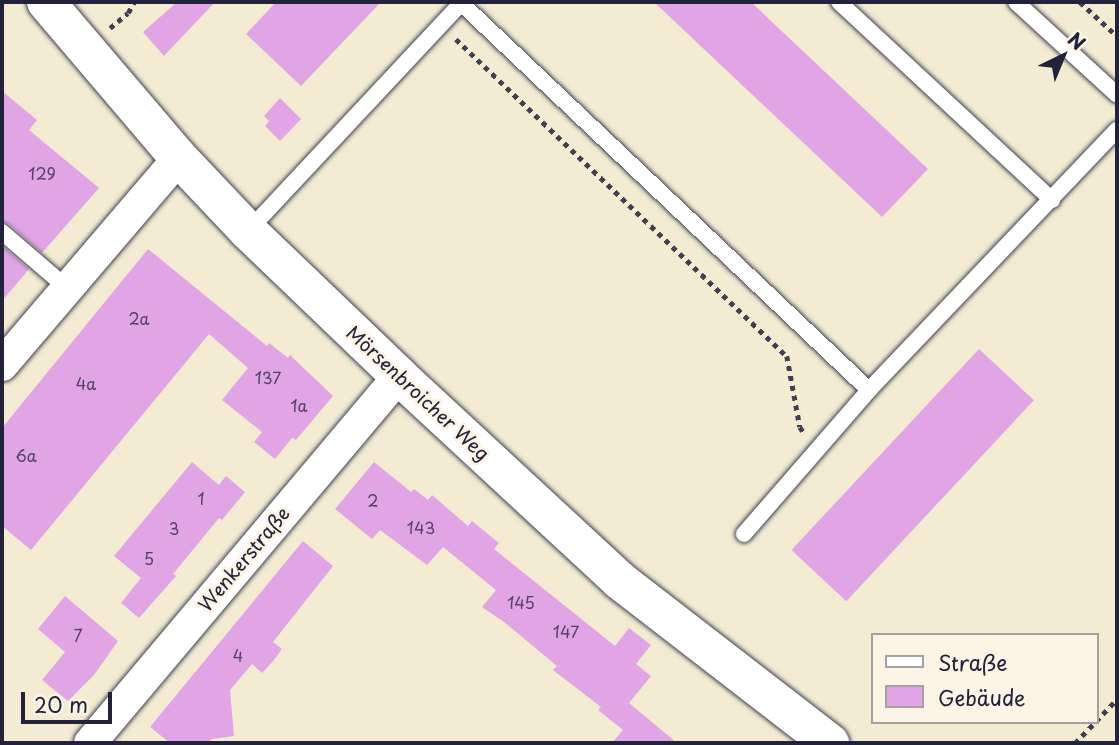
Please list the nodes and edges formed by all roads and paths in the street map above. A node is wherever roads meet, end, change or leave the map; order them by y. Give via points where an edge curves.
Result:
1 (46, 2) edge
2 (461, 2) edge
3 (839, 2) edge
4 (1016, 2) edge
5 (1080, 2) edge
6 (441, 24) junction
7 (1117, 36) edge
8 (1117, 95) edge
9 (1117, 130) edge
10 (179, 158) junction
11 (1052, 200) junction
12 (248, 231) junction
13 (2, 232) edge
14 (67, 288) junction
15 (2, 365) edge
16 (399, 376) junction
17 (869, 390) junction
18 (817, 450) junction
19 (744, 534) dead end
20 (1117, 699) edge
21 (1098, 720) edge
22 (1094, 724) edge
23 (90, 743) edge
24 (830, 743) edge
25 (1075, 743) edge

1 - 10 street, Mörsenbroicher Weg
2 - 6 lane
2 - 17 lane
3 - 11 lane
4 - 8 lane
5 - 7 path
6 - 12 lane
6 - 18 path via 787,356 800,427
9 - 11 lane
10 - 12 street, Mörsenbroicher Weg
10 - 14 street
11 - 17 lane
12 - 16 street, Mörsenbroicher Weg
13 - 14 lane
14 - 15 street
16 - 23 street, Wenkerstraße
16 - 24 street, Mörsenbroicher Weg via 619,580
17 - 18 lane
18 - 19 lane
20 - 21 path
22 - 25 path

